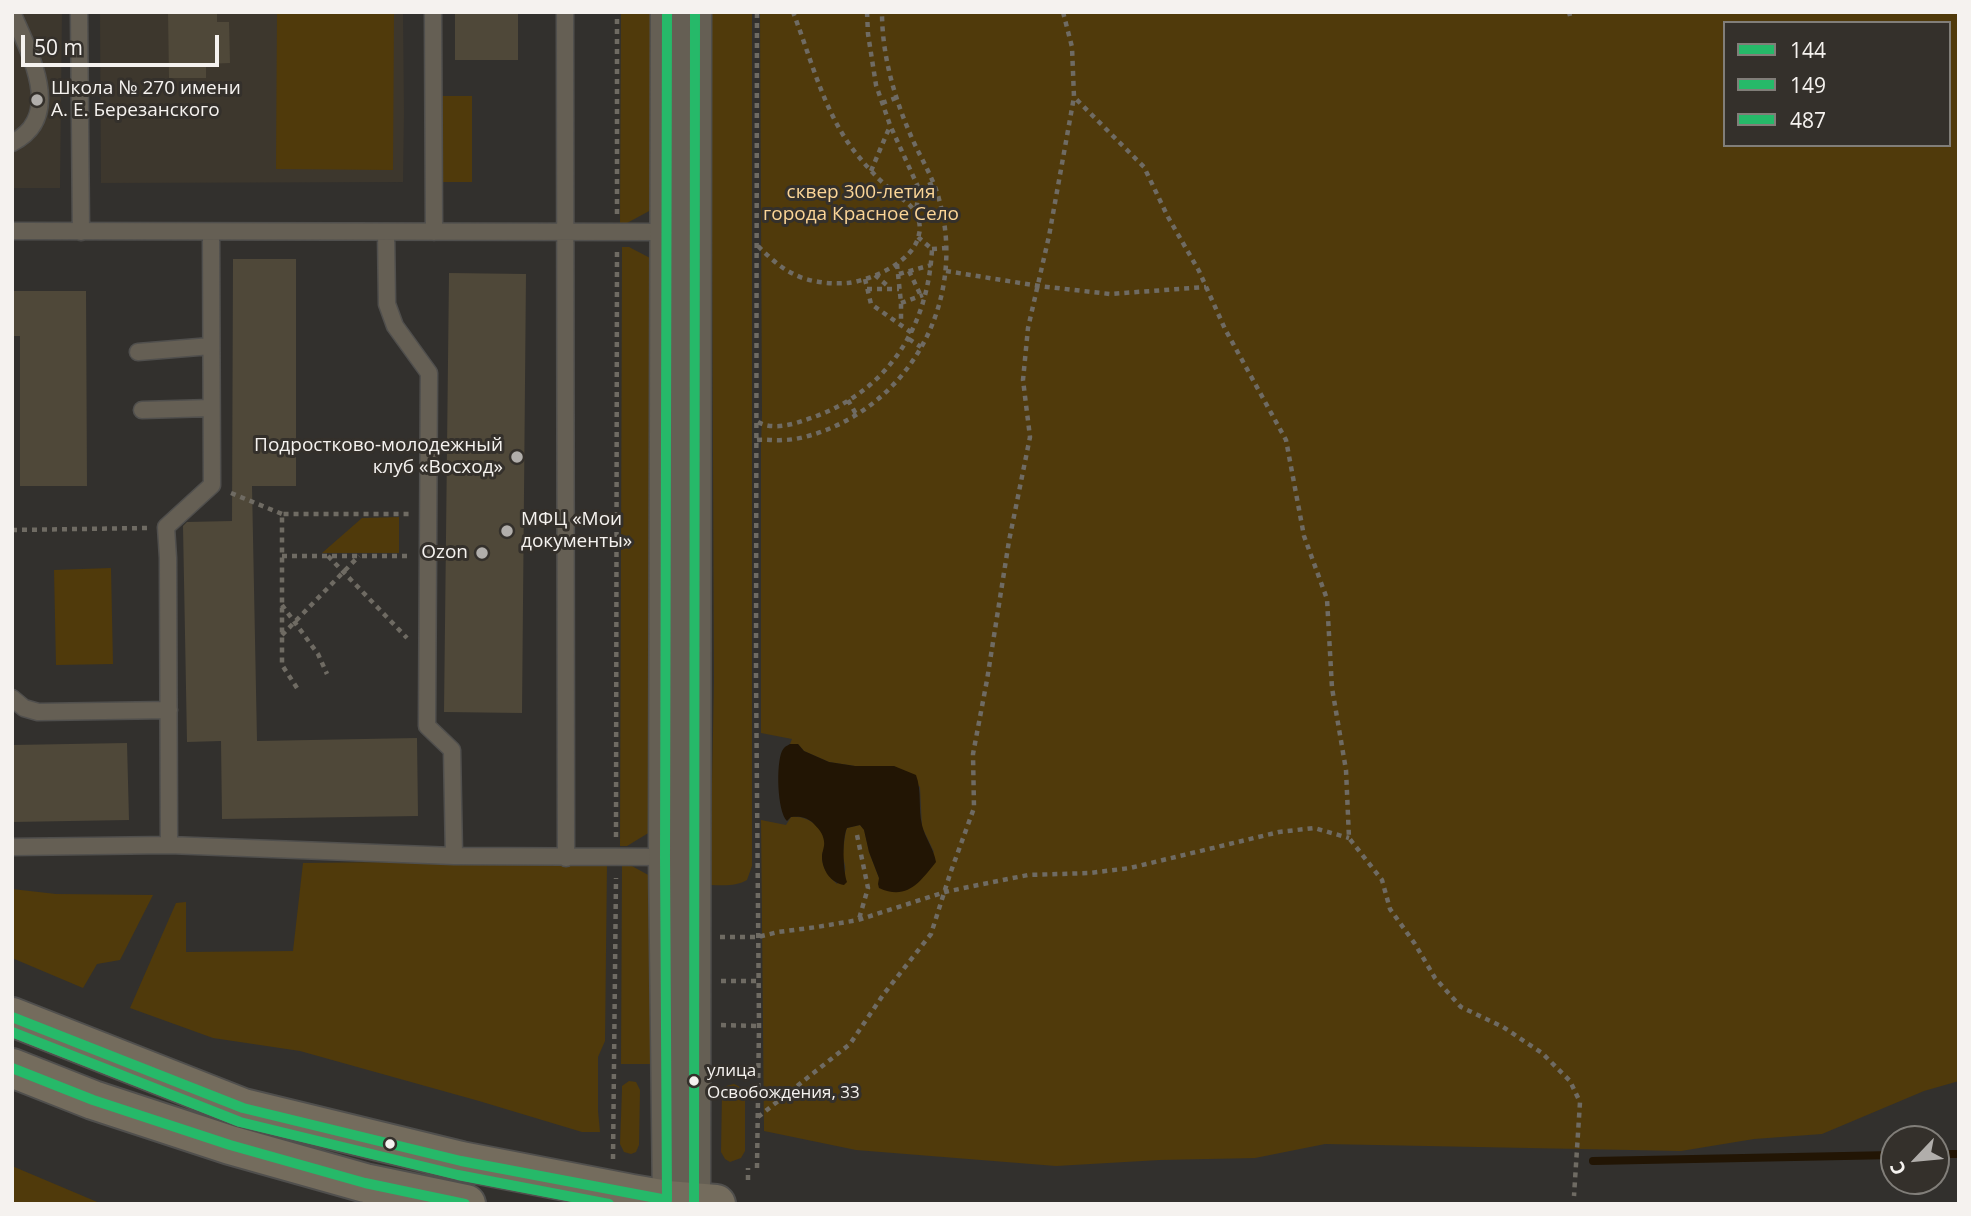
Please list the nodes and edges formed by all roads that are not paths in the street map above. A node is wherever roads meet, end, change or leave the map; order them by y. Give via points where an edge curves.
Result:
1 (12, 12) edge
2 (79, 12) edge
3 (433, 12) edge
4 (565, 12) edge
5 (667, 12) edge
6 (695, 12) edge
7 (12, 143) edge
8 (12, 231) edge
9 (81, 232) junction
10 (211, 232) junction
11 (386, 232) junction
12 (434, 232) junction
13 (681, 232) junction
14 (565, 233) junction
15 (211, 346) junction
16 (138, 352) dead end
17 (211, 408) junction
18 (142, 410) dead end
19 (12, 698) edge
20 (169, 710) junction
21 (169, 845) junction
22 (12, 847) edge
23 (454, 856) junction
24 (679, 857) junction
25 (566, 858) junction
26 (12, 1017) edge
27 (12, 1068) edge
28 (688, 1203) edge
29 (466, 1204) edge

1 - 7 lane via 41,90 37,115 22,138
2 - 9 lane
3 - 12 lane
4 - 14 lane
5 - 13 street
6 - 13 street
8 - 9 lane
9 - 10 lane
10 - 11 lane
10 - 15 lane
11 - 12 lane
11 - 23 lane via 387,304 395,326 429,373 427,726 452,750
12 - 14 lane
13 - 14 lane
13 - 24 street
14 - 25 lane
15 - 16 lane
15 - 17 lane
17 - 18 lane
17 - 20 lane via 212,485 166,527
19 - 20 lane via 38,712
20 - 21 lane
21 - 22 lane
21 - 23 lane
23 - 25 lane
24 - 25 lane
24 - 28 street
26 - 28 highway via 243,1108 461,1161
27 - 29 highway via 230,1145

